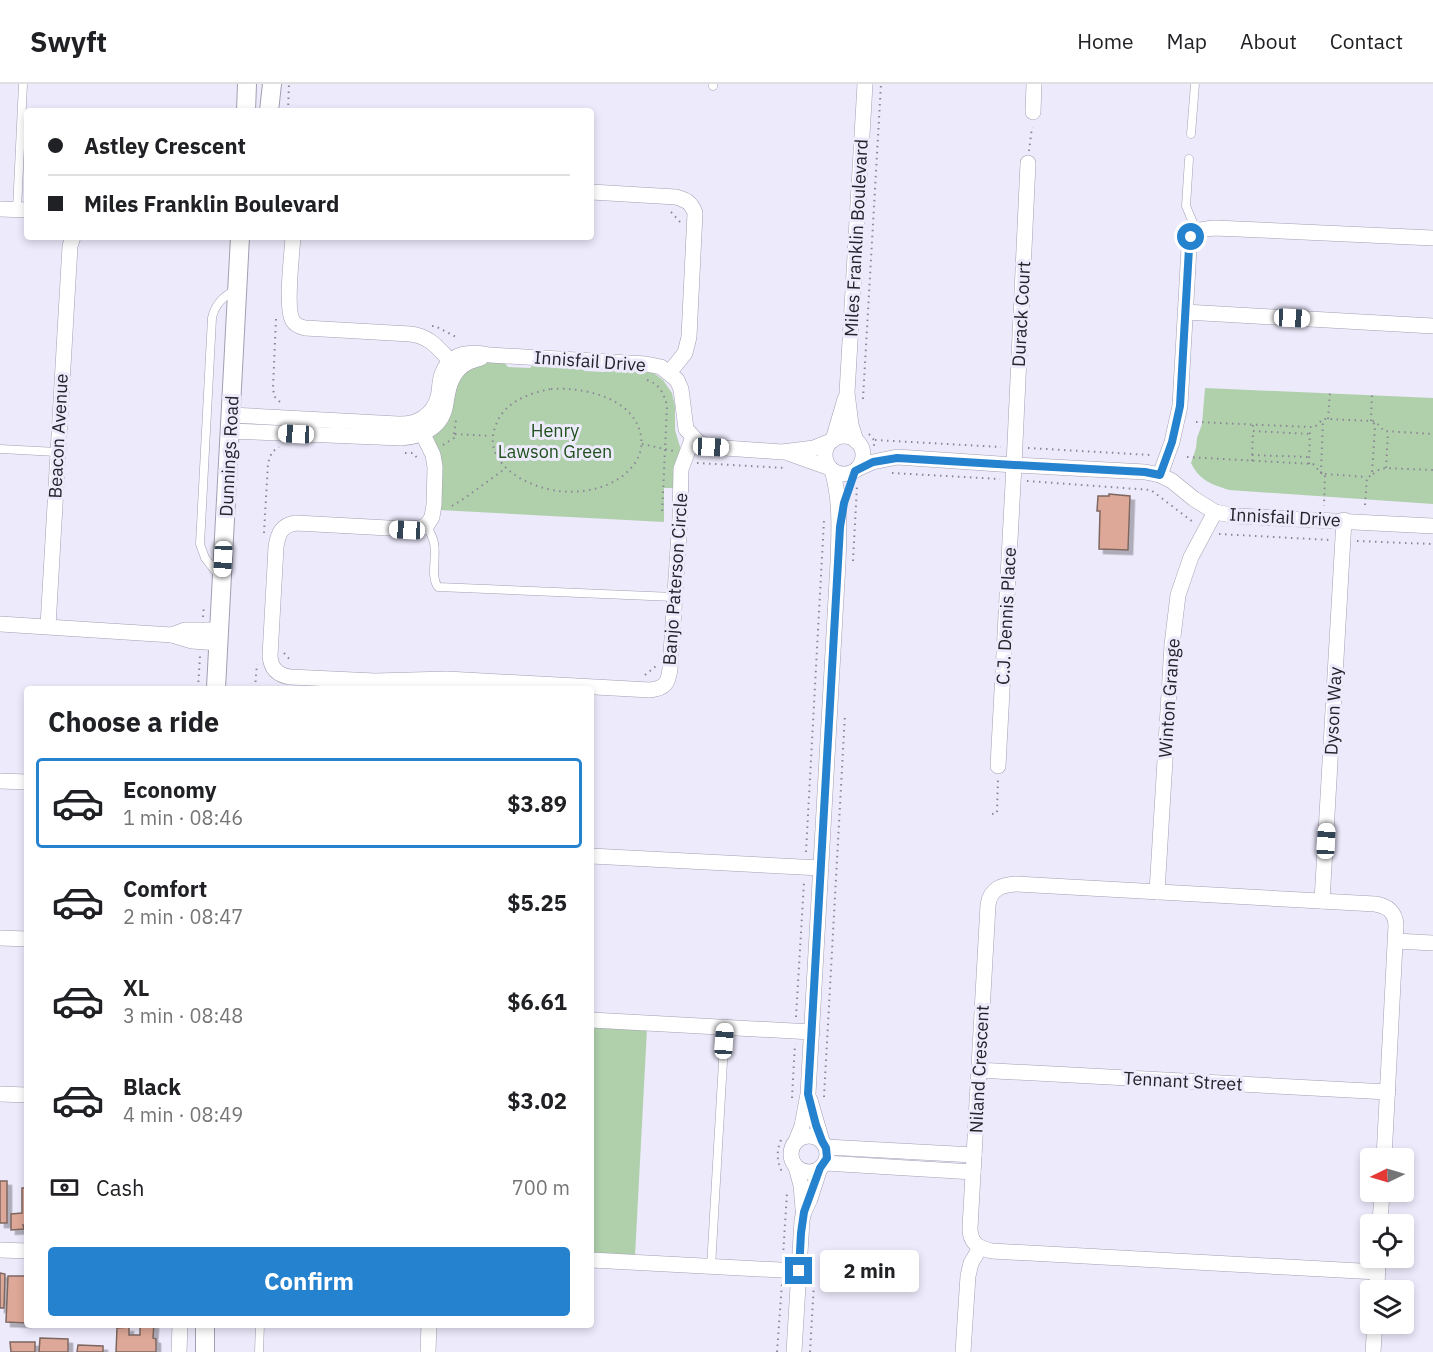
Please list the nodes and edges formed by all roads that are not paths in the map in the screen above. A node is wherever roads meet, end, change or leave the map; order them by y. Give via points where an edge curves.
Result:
1 (23, 84) edge
2 (247, 84) edge
3 (272, 84) edge
4 (865, 84) edge
5 (1034, 84) edge
6 (1195, 84) edge
7 (246, 108) edge
8 (269, 108) edge
9 (1033, 112) road end
10 (1191, 134) dead end
11 (1189, 159) dead end
12 (1028, 163) road end
13 (594, 192) edge
14 (0, 209) edge
15 (22, 210) edge
16 (1197, 232) junction
17 (1433, 238) edge
18 (70, 240) edge
19 (242, 240) edge
20 (293, 240) edge
21 (238, 287) junction
22 (1185, 312) junction
23 (1433, 326) edge
24 (454, 365) junction
25 (669, 373) junction
26 (847, 393) junction
27 (231, 423) junction
28 (419, 428) junction
29 (693, 437) junction
30 (860, 438) junction
31 (832, 440) junction
32 (0, 449) edge
33 (57, 452) junction
34 (782, 452) junction
35 (873, 455) junction
36 (831, 469) junction
37 (1014, 473) junction
38 (854, 475) junction
39 (1160, 475) junction
40 (1215, 512) junction
41 (1344, 520) junction
42 (427, 525) junction
43 (1433, 526) edge
44 (840, 527) junction
45 (222, 580) junction
46 (674, 597) junction
47 (0, 624) edge
48 (48, 626) junction
49 (220, 637) junction
50 (216, 686) edge
51 (576, 686) edge
52 (594, 687) edge
53 (998, 766) road end
54 (0, 781) edge
55 (24, 782) edge
56 (594, 856) edge
57 (821, 868) junction
58 (1157, 892) junction
59 (1322, 901) junction
60 (0, 938) edge
61 (24, 939) edge
62 (1396, 941) junction
63 (1433, 943) edge
64 (594, 1020) edge
65 (725, 1027) junction
66 (812, 1032) junction
67 (978, 1070) junction
68 (1388, 1092) junction
69 (0, 1094) edge
70 (808, 1094) junction
71 (24, 1095) edge
72 (790, 1138) junction
73 (824, 1144) junction
74 (1385, 1148) edge
75 (974, 1155) junction
76 (823, 1166) junction
77 (790, 1170) junction
78 (973, 1172) junction
79 (804, 1212) junction
80 (980, 1248) junction
81 (0, 1250) edge
82 (24, 1251) edge
83 (594, 1260) edge
84 (1360, 1263) edge
85 (711, 1267) junction
86 (799, 1271) junction
87 (180, 1328) edge
88 (205, 1328) edge
89 (260, 1328) edge
90 (429, 1328) edge
91 (1374, 1334) edge
92 (179, 1352) edge
93 (205, 1352) edge
94 (259, 1352) edge
95 (428, 1352) edge
96 (794, 1352) edge
97 (963, 1352) edge
98 (1373, 1352) edge

1 - 15 lane
2 - 7 street
3 - 8 street
4 - 26 street, Miles Franklin Boulevard
5 - 9 street
6 - 10 lane
11 - 16 lane via 1186,206
12 - 37 street, Durack Court
13 - 25 street via 676,197 688,201 695,213 689,337 685,353
14 - 15 street
16 - 17 street via 1215,228
16 - 22 street via 1191,237 1189,248
18 - 33 street, Beacon Avenue
19 - 21 street, Dunnings Road
20 - 24 street via 290,300 296,325 421,336 435,344
21 - 27 street, Dunnings Road
21 - 45 lane via 218,302 212,318 200,544 205,558
22 - 23 street
22 - 39 street via 1180,406
24 - 25 street, Innisfail Drive via 457,357 469,353 645,364
24 - 28 street via 442,374 436,404
25 - 29 street, Innisfail Drive via 681,389 686,429
26 - 30 street, Miles Franklin Boulevard via 851,425
26 - 31 street, Miles Franklin Boulevard
27 - 28 street via 405,424
27 - 45 street, Dunnings Road
28 - 42 street via 435,467 434,504
29 - 34 street via 711,447
29 - 46 street, Banjo Paterson Circle via 681,469
30 - 31 street via 840,436
30 - 35 street
30 - 38 street via 863,456
31 - 34 street via 814,448
31 - 36 street via 825,454
32 - 33 lane
33 - 48 street, Beacon Avenue
34 - 36 street
35 - 37 street, Innisfail Drive
35 - 38 street, Innisfail Drive
36 - 38 street
36 - 44 street
37 - 39 street, Innisfail Drive
37 - 53 street, C.J. Dennis Place
38 - 44 street
39 - 40 street, Innisfail Drive
40 - 41 street, Innisfail Drive
40 - 58 street, Winton Grange via 1191,557 1178,596
41 - 43 street, Innisfail Drive
41 - 59 street, Dyson Way
42 - 46 lane via 434,541 434,582 438,587
42 - 51 street, Banjo Paterson Circle via 407,530 302,523 285,526 276,547 270,649 273,667 290,677
44 - 57 street
45 - 49 street, Dunnings Road
46 - 52 street, Banjo Paterson Circle via 668,680 664,686 650,690
47 - 48 street
48 - 49 street via 172,635 192,641
49 - 50 street, Dunnings Road
54 - 55 street
56 - 57 street
57 - 66 street
58 - 59 street, Niland Crescent
58 - 67 street, Niland Crescent via 1016,884 994,890 988,901
59 - 62 street, Niland Crescent via 1385,906 1396,921
60 - 61 street
62 - 63 street
62 - 68 street
64 - 65 street
65 - 66 street
65 - 85 lane
66 - 70 street
67 - 68 street, Tennant Street
67 - 75 street, Niland Crescent
68 - 74 street
69 - 71 street
70 - 72 street via 802,1126
70 - 73 street
72 - 73 street via 806,1136
72 - 77 street
73 - 75 street
73 - 76 street via 827,1158
75 - 78 street, Niland Crescent
76 - 77 street via 811,1172
76 - 78 street
76 - 79 street
77 - 79 street via 801,1185
78 - 80 street, Niland Crescent via 970,1232
79 - 86 street
80 - 84 street via 1004,1252
80 - 97 street via 968,1276
81 - 82 street
83 - 85 street
85 - 86 street
86 - 96 street
87 - 92 street
88 - 93 street
89 - 94 lane
90 - 95 street
91 - 98 street

